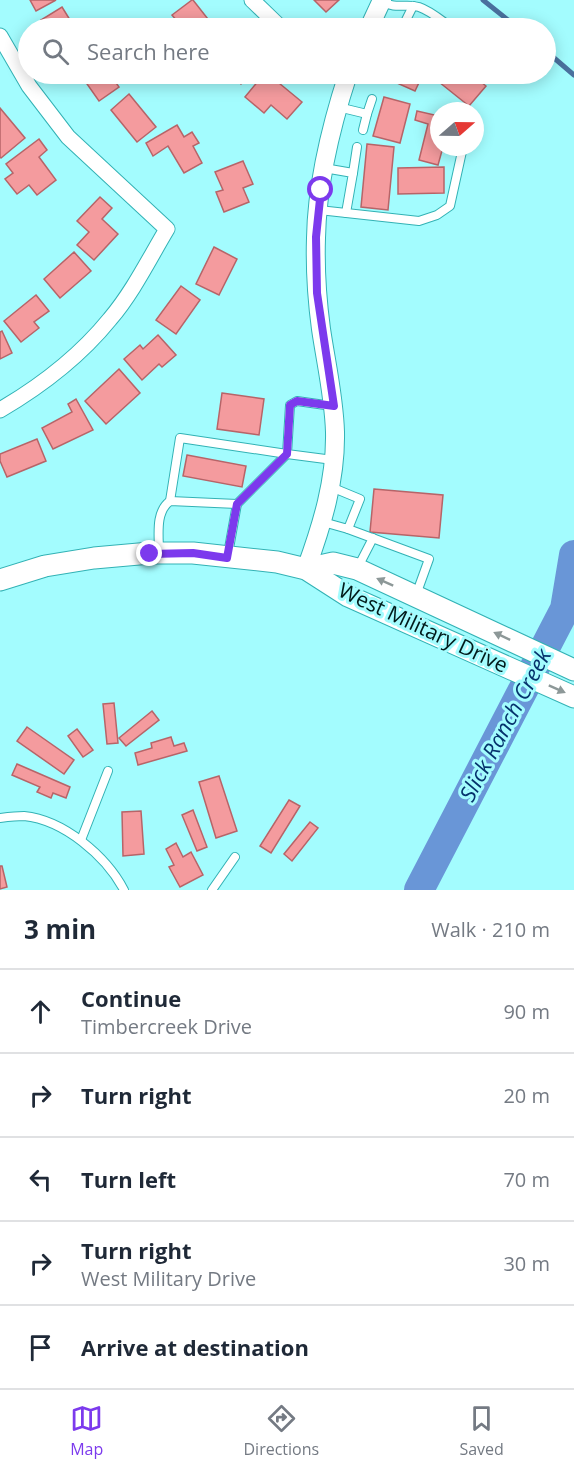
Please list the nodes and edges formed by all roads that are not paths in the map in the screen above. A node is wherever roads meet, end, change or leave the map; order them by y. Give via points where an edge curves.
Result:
1 (252, 0) edge
2 (382, 0) edge
3 (413, 6) junction
4 (271, 18) edge
5 (374, 18) edge
6 (407, 18) edge
7 (437, 18) edge
8 (0, 36) edge
9 (18, 67) edge
10 (28, 84) edge
11 (345, 84) edge
12 (372, 99) dead end
13 (338, 107) junction
14 (367, 114) junction
15 (363, 130) dead end
16 (357, 147) dead end
17 (462, 156) edge
18 (324, 168) junction
19 (353, 173) junction
20 (319, 210) junction
21 (346, 213) junction
22 (334, 406) junction
23 (0, 410) edge
24 (287, 454) junction
25 (333, 460) junction
26 (330, 487) junction
27 (170, 501) junction
28 (237, 504) junction
29 (323, 522) junction
30 (348, 529) junction
31 (373, 538) junction
32 (159, 554) junction
33 (227, 558) junction
34 (306, 569) junction
35 (357, 569) junction
36 (0, 580) edge
37 (416, 596) junction
38 (574, 670) edge
39 (574, 697) edge
40 (108, 771) dead end
41 (0, 818) edge
42 (81, 840) junction
43 (235, 857) dead end
44 (124, 890) edge
45 (212, 890) edge

1 - 4 street
2 - 3 lane via 396,7
2 - 5 street
3 - 6 lane
3 - 7 lane
8 - 9 street
10 - 23 street via 68,137 167,229 111,319 61,368
11 - 13 street
12 - 14 lane
13 - 14 lane
13 - 18 street
14 - 15 lane
16 - 19 lane
17 - 21 lane via 450,206 437,215 418,220
18 - 19 lane
18 - 20 street
19 - 21 lane
20 - 21 lane
20 - 22 street via 317,293
22 - 24 lane via 297,401 290,405
22 - 25 street
24 - 25 lane
24 - 27 lane via 180,438
24 - 28 lane
25 - 26 street
26 - 29 street
26 - 30 lane via 360,499
27 - 28 lane
27 - 32 lane via 160,519
28 - 33 lane
29 - 30 lane
29 - 34 street
30 - 31 lane
31 - 35 lane
31 - 37 lane via 429,559
32 - 33 main road, West Military Drive
32 - 36 main road, West Military Drive via 45,566
33 - 34 main road, West Military Drive
34 - 35 main road, West Military Drive via 333,563
34 -> 39 main road, West Military Drive via 348,596
37 -> 35 main road, West Military Drive
38 -> 37 main road, West Military Drive
40 - 42 lane
41 - 42 lane via 25,816 68,831
42 - 44 lane via 110,868
43 - 45 lane

